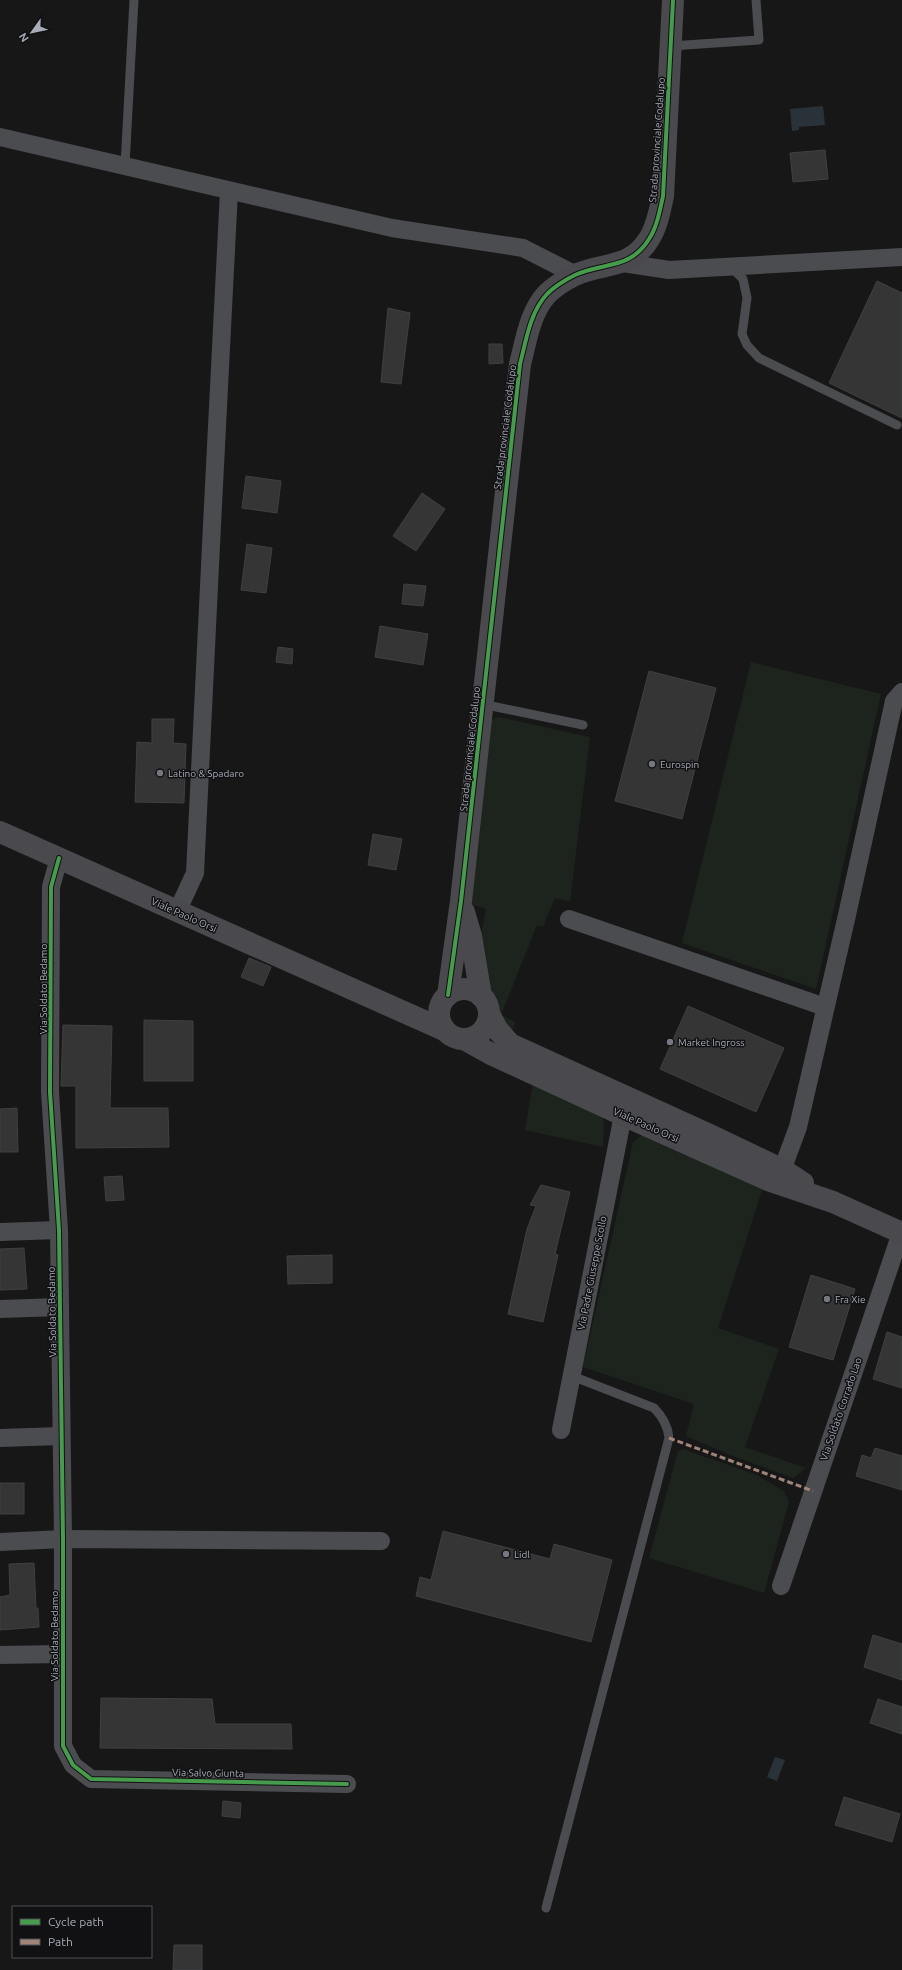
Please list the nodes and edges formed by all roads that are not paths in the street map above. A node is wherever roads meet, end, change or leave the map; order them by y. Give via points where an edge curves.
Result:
1 (134, 0) edge
2 (673, 0) edge
3 (756, 0) edge
4 (671, 46) junction
5 (0, 137) edge
6 (125, 165) junction
7 (229, 191) junction
8 (902, 257) edge
9 (623, 263) junction
10 (730, 266) junction
11 (576, 275) junction
12 (897, 425) dead end
13 (902, 692) edge
14 (482, 704) junction
15 (583, 725) dead end
16 (0, 832) edge
17 (59, 858) junction
18 (461, 901) junction
19 (177, 912) junction
20 (569, 919) dead end
21 (446, 996) junction
22 (368, 997) junction
23 (485, 1005) junction
24 (825, 1006) junction
25 (444, 1030) junction
26 (464, 1039) junction
27 (533, 1054) junction
28 (623, 1115) junction
29 (712, 1136) junction
30 (780, 1177) junction
31 (59, 1230) junction
32 (0, 1232) edge
33 (901, 1233) edge
34 (60, 1307) junction
35 (0, 1309) edge
36 (572, 1376) junction
37 (561, 1430) dead end
38 (62, 1436) junction
39 (0, 1438) edge
40 (63, 1539) junction
41 (381, 1541) dead end
42 (0, 1542) edge
43 (781, 1586) dead end
44 (62, 1654) junction
45 (0, 1655) edge
46 (73, 1765) joint
47 (347, 1784) dead end
48 (546, 1908) dead end

1 - 6 lane
2 - 4 main road, Strada provinciale Codalupo
3 - 4 lane via 759,40
4 - 9 main road, Strada provinciale Codalupo via 661,203 650,238 639,253
5 - 6 street
6 - 7 street
7 - 11 street via 392,228 523,248
7 - 19 street via 214,509 208,570 195,873
8 - 10 street
9 - 10 street via 669,270
9 - 11 main road, Strada provinciale Codalupo
10 - 12 lane via 743,279 747,298 742,334 747,345 759,358
11 - 14 main road, Strada provinciale Codalupo via 558,285 537,310 520,364
13 - 24 street via 894,701
14 - 15 lane
14 - 18 main road, Strada provinciale Codalupo
16 - 17 main road, Viale Paolo Orsi
17 - 19 main road, Viale Paolo Orsi
17 - 31 street, Via Soldato Bedamo via 51,887 50,1092
18 - 21 main road, Strada provinciale Codalupo
18 - 23 main road
19 - 22 main road, Viale Paolo Orsi
20 - 24 street
21 - 22 main road via 431,1003 413,1004
21 - 23 main road via 456,990 474,991
21 - 25 main road via 439,1014
22 - 25 main road
23 - 26 main road via 487,1024 482,1032
23 - 27 main road, Viale Paolo Orsi via 505,1040
24 - 30 street via 798,1127
25 - 26 main road via 453,1037
26 - 28 main road, Viale Paolo Orsi
27 - 28 street via 563,1077 616,1103
27 - 29 main road, Viale Paolo Orsi
28 - 29 street via 633,1110 642,1111 683,1130
28 - 30 main road, Viale Paolo Orsi
28 - 36 street, Via Padre Giuseppe Scollo
29 - 30 main road, Viale Paolo Orsi
30 - 33 main road, Viale Paolo Orsi
31 - 32 street
31 - 34 street, Via Soldato Bedamo
33 - 43 street, Via Soldato Corrado Lao
34 - 35 street
34 - 38 street, Via Soldato Bedamo
36 - 37 street, Via Padre Giuseppe Scollo
36 - 48 lane via 654,1408 663,1417 669,1438
38 - 39 street
38 - 40 street, Via Soldato Bedamo
40 - 41 street
40 - 42 street
40 - 44 street, Via Soldato Bedamo
44 - 45 street
44 - 46 street, Via Soldato Bedamo via 62,1746
46 - 47 street, Via Salvo Giunta via 91,1779

